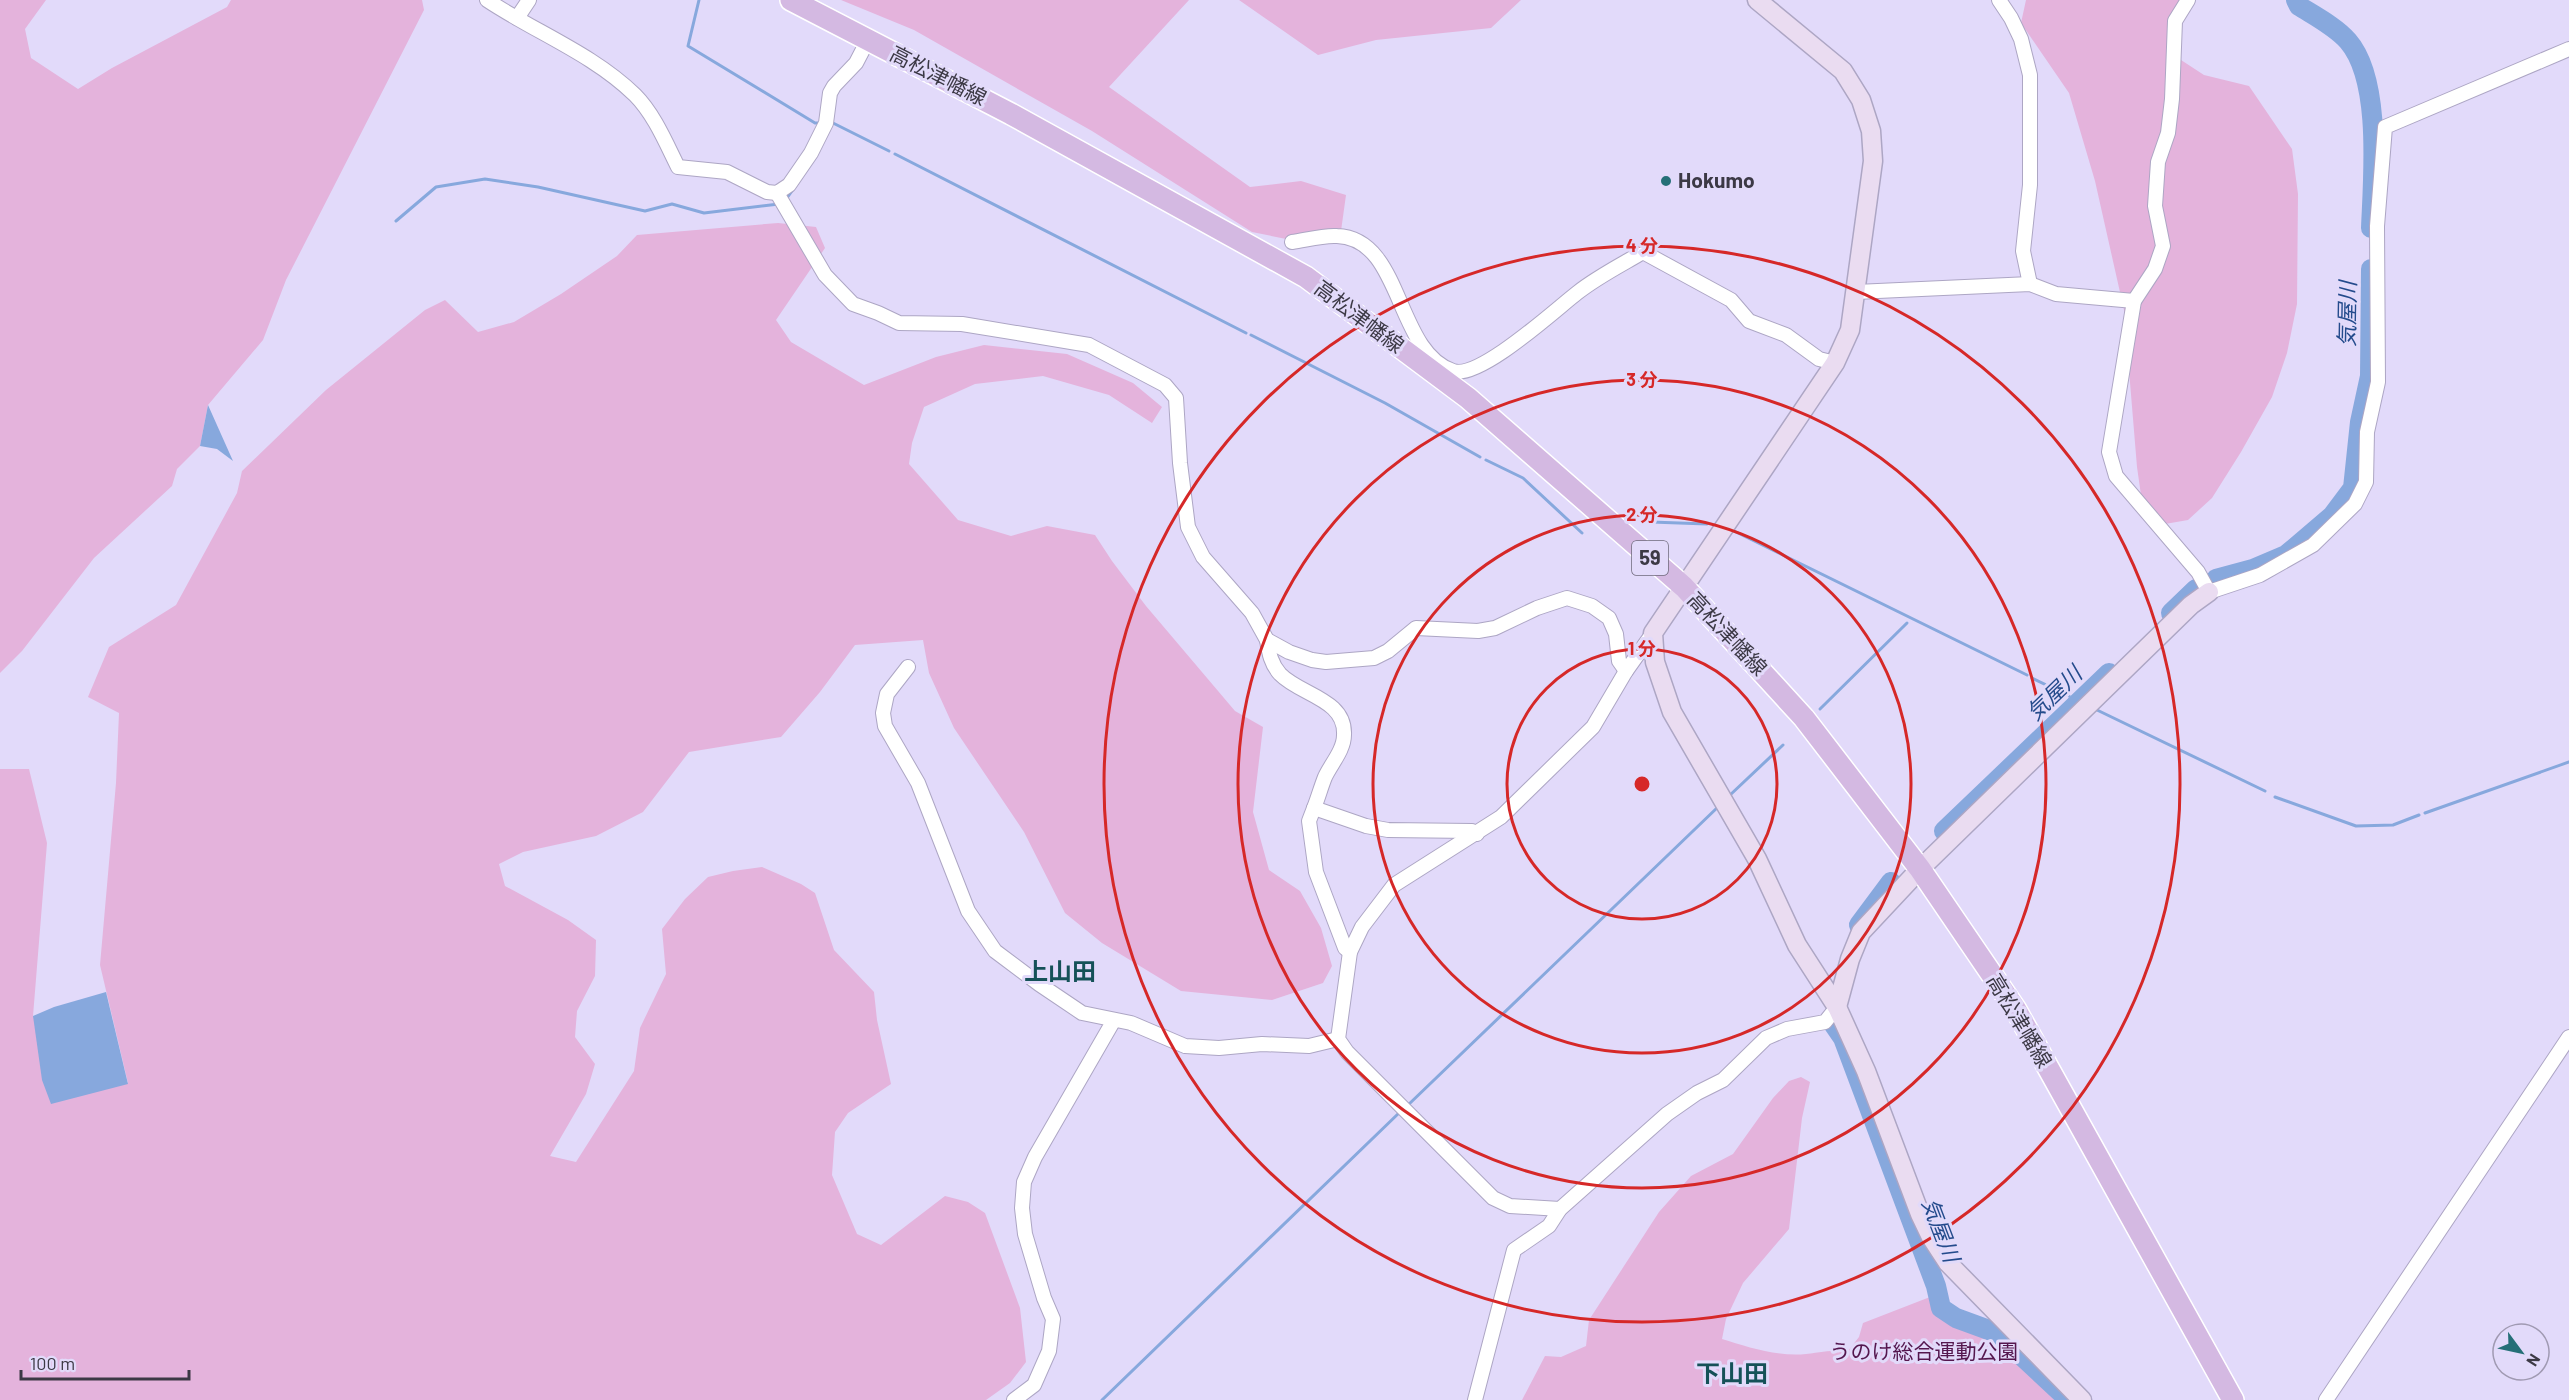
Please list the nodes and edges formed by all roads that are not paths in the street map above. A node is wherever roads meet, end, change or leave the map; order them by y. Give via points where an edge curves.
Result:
1 (487, 0) edge
2 (529, 0) edge
3 (790, 0) edge
4 (1757, 0) edge
5 (1999, 0) edge
6 (2188, 0) edge
7 (517, 18) junction
8 (868, 40) junction
9 (2569, 49) edge
10 (777, 193) junction
11 (1292, 242) dead end
12 (2030, 284) junction
13 (1856, 292) junction
14 (2134, 301) junction
15 (1411, 326) junction
16 (1396, 344) junction
17 (1835, 363) junction
18 (1684, 587) junction
19 (2209, 592) junction
20 (1653, 633) junction
21 (1267, 640) junction
22 (908, 668) dead end
23 (1626, 671) junction
24 (1314, 808) junction
25 (1477, 834) junction
26 (1920, 869) junction
27 (1350, 952) junction
28 (1836, 1007) junction
29 (1114, 1020) junction
30 (2569, 1037) edge
31 (1338, 1039) junction
32 (1560, 1209) junction
33 (1014, 1400) edge
34 (1476, 1400) edge
35 (2082, 1400) edge
36 (2233, 1400) edge
37 (2326, 1400) edge

1 - 7 street
2 - 7 street
3 - 8 main road, 高松津幡線 / 59
4 - 13 street via 1843,71 1861,100 1871,131 1873,161
5 - 12 street via 2021,39 2030,75 2030,185 2023,251
6 - 14 street via 2175,21 2168,133 2158,162 2155,206 2163,246 2155,268
7 - 10 street via 602,68 636,96 678,166 727,172
8 - 10 street via 856,63 830,93 826,123 811,153 789,185
8 - 16 main road, 高松津幡線 / 59 via 1011,114 1305,277
9 - 19 street via 2385,127 2377,226 2378,382 2367,432 2366,482 2355,504 2313,545 2260,575
10 - 21 street via 825,275 853,304 899,323 962,324 1089,345 1165,386 1176,398 1188,527 1203,557 1252,613
11 - 15 street via 1338,236 1369,249 1380,261
12 - 13 street
12 - 14 street via 2056,294
13 - 17 street via 1850,330
14 - 19 street via 2109,452 2116,476 2198,572
15 - 16 street
15 - 17 street via 1420,344 1445,367 1460,373 1509,347 1578,292 1643,252 1731,300 1749,321 1786,334 1819,359
16 - 18 main road, 高松津幡線 / 59 via 1468,398
17 - 18 street
18 - 20 street
18 - 26 main road, 高松津幡線 / 59 via 1804,718
19 - 26 street
20 - 23 street
20 - 28 street via 1655,663 1672,712 1757,860 1797,945
21 - 23 street via 1312,660 1374,658 1416,628 1495,628 1567,598 1592,606 1609,618 1616,633 1619,661
21 - 24 street via 1271,661 1280,674 1334,707 1342,722 1342,745
22 - 29 street via 887,694 885,726 918,783 968,912 995,951 1039,984 1082,1013
23 - 25 street via 1593,728 1501,817
24 - 25 street via 1388,830
24 - 27 street via 1309,821 1316,872 1345,948
25 - 27 street via 1394,885 1362,927
26 - 28 street via 1861,932
26 - 36 main road, 高松津幡線 / 59 via 2016,1010
27 - 31 street
28 - 32 street via 1825,1022 1787,1029 1766,1038 1723,1080 1667,1114
28 - 35 street via 1866,1071 1931,1237 1948,1263
29 - 31 street via 1131,1023 1185,1046 1309,1046
29 - 33 street via 1024,1182 1025,1234 1053,1318 1049,1351 1034,1385
30 - 37 street
31 - 32 street via 1493,1198 1510,1206
32 - 34 street via 1548,1226 1514,1250

